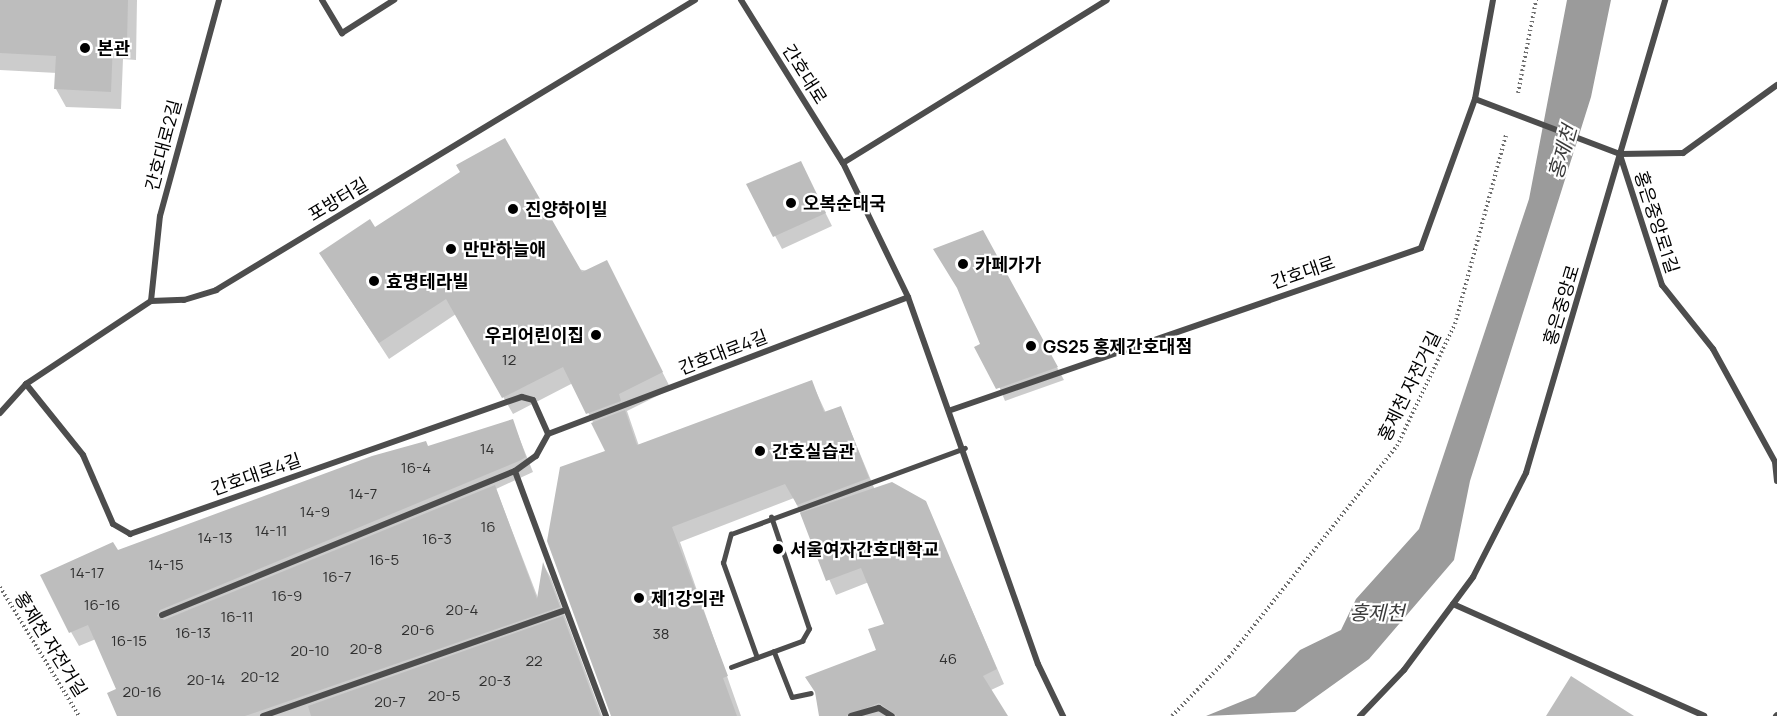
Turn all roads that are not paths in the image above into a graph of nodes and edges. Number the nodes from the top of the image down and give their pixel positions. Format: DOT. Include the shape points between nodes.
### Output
graph roads {
  1 [pos="219,0"];
  2 [pos="322,0"];
  3 [pos="394,0"];
  4 [pos="695,0"];
  5 [pos="741,0"];
  6 [pos="1107,0"];
  7 [pos="1493,0"];
  8 [pos="1665,0"];
  9 [pos="1777,85"];
  10 [pos="1475,99"];
  11 [pos="1620,154"];
  12 [pos="843,163"];
  13 [pos="908,297"];
  14 [pos="151,301"];
  15 [pos="26,384"];
  16 [pos="951,410"];
  17 [pos="0,413"];
  18 [pos="548,434"];
  19 [pos="965,448"];
  20 [pos="515,471"];
  21 [pos="1777,481"];
  22 [pos="771,517"];
  23 [pos="1453,604"];
  24 [pos="566,610"];
  25 [pos="162,615"];
  26 [pos="774,651"];
  27 [pos="758,658"];
  28 [pos="731,668"];
  29 [pos="811,693"];
  30 [pos="263,716"];
  31 [pos="606,716"];
  32 [pos="851,716"];
  33 [pos="892,716"];
  34 [pos="1063,716"];
  35 [pos="1360,716"];
  36 [pos="1704,716"];
  1 -- 14 [label="street, 간호대로2길" via="160,216"];
  2 -- 3 [label="street" via="342,33"];
  4 -- 14 [label="street, 포방터길" via="216,290 184,300"];
  5 -- 12 [label="street, 간호대로"];
  6 -- 12 [label="street"];
  7 -- 10 [label="street, 간호대로"];
  8 -- 11 [label="street, 홍은중앙로"];
  9 -- 11 [label="street" via="1683,153"];
  10 -- 11 [label="street"];
  10 -- 16 [label="street, 간호대로" via="1421,248"];
  11 -- 21 [label="street, 홍은중앙로1길" via="1662,285 1713,349 1775,462"];
  11 -- 23 [label="street, 홍은중앙로" via="1526,473"];
  12 -- 13 [label="street, 간호대로"];
  13 -- 16 [label="street, 간호대로"];
  13 -- 18 [label="street, 간호대로4길"];
  14 -- 15 [label="street"];
  15 -- 17 [label="street"];
  15 -- 18 [label="street, 간호대로4길" via="83,454 113,524 130,534 522,397 533,400"];
  16 -- 19 [label="street, 간호대로"];
  18 -- 20 [label="street" via="536,456"];
  19 -- 22 [label="lane"];
  19 -- 34 [label="street, 간호대로" via="1038,664"];
  20 -- 24 [label="street"];
  20 -- 25 [label="street"];
  22 -- 26 [label="lane" via="809,621 802,641"];
  22 -- 27 [label="lane" via="731,534 722,555"];
  23 -- 35 [label="street, 홍은중앙로" via="1404,670"];
  23 -- 36 [label="street"];
  24 -- 30 [label="street"];
  24 -- 31 [label="street"];
  26 -- 27 [label="lane"];
  26 -- 29 [label="lane" via="792,697"];
  27 -- 28 [label="lane"];
  32 -- 33 [label="street" via="879,708"];
}
